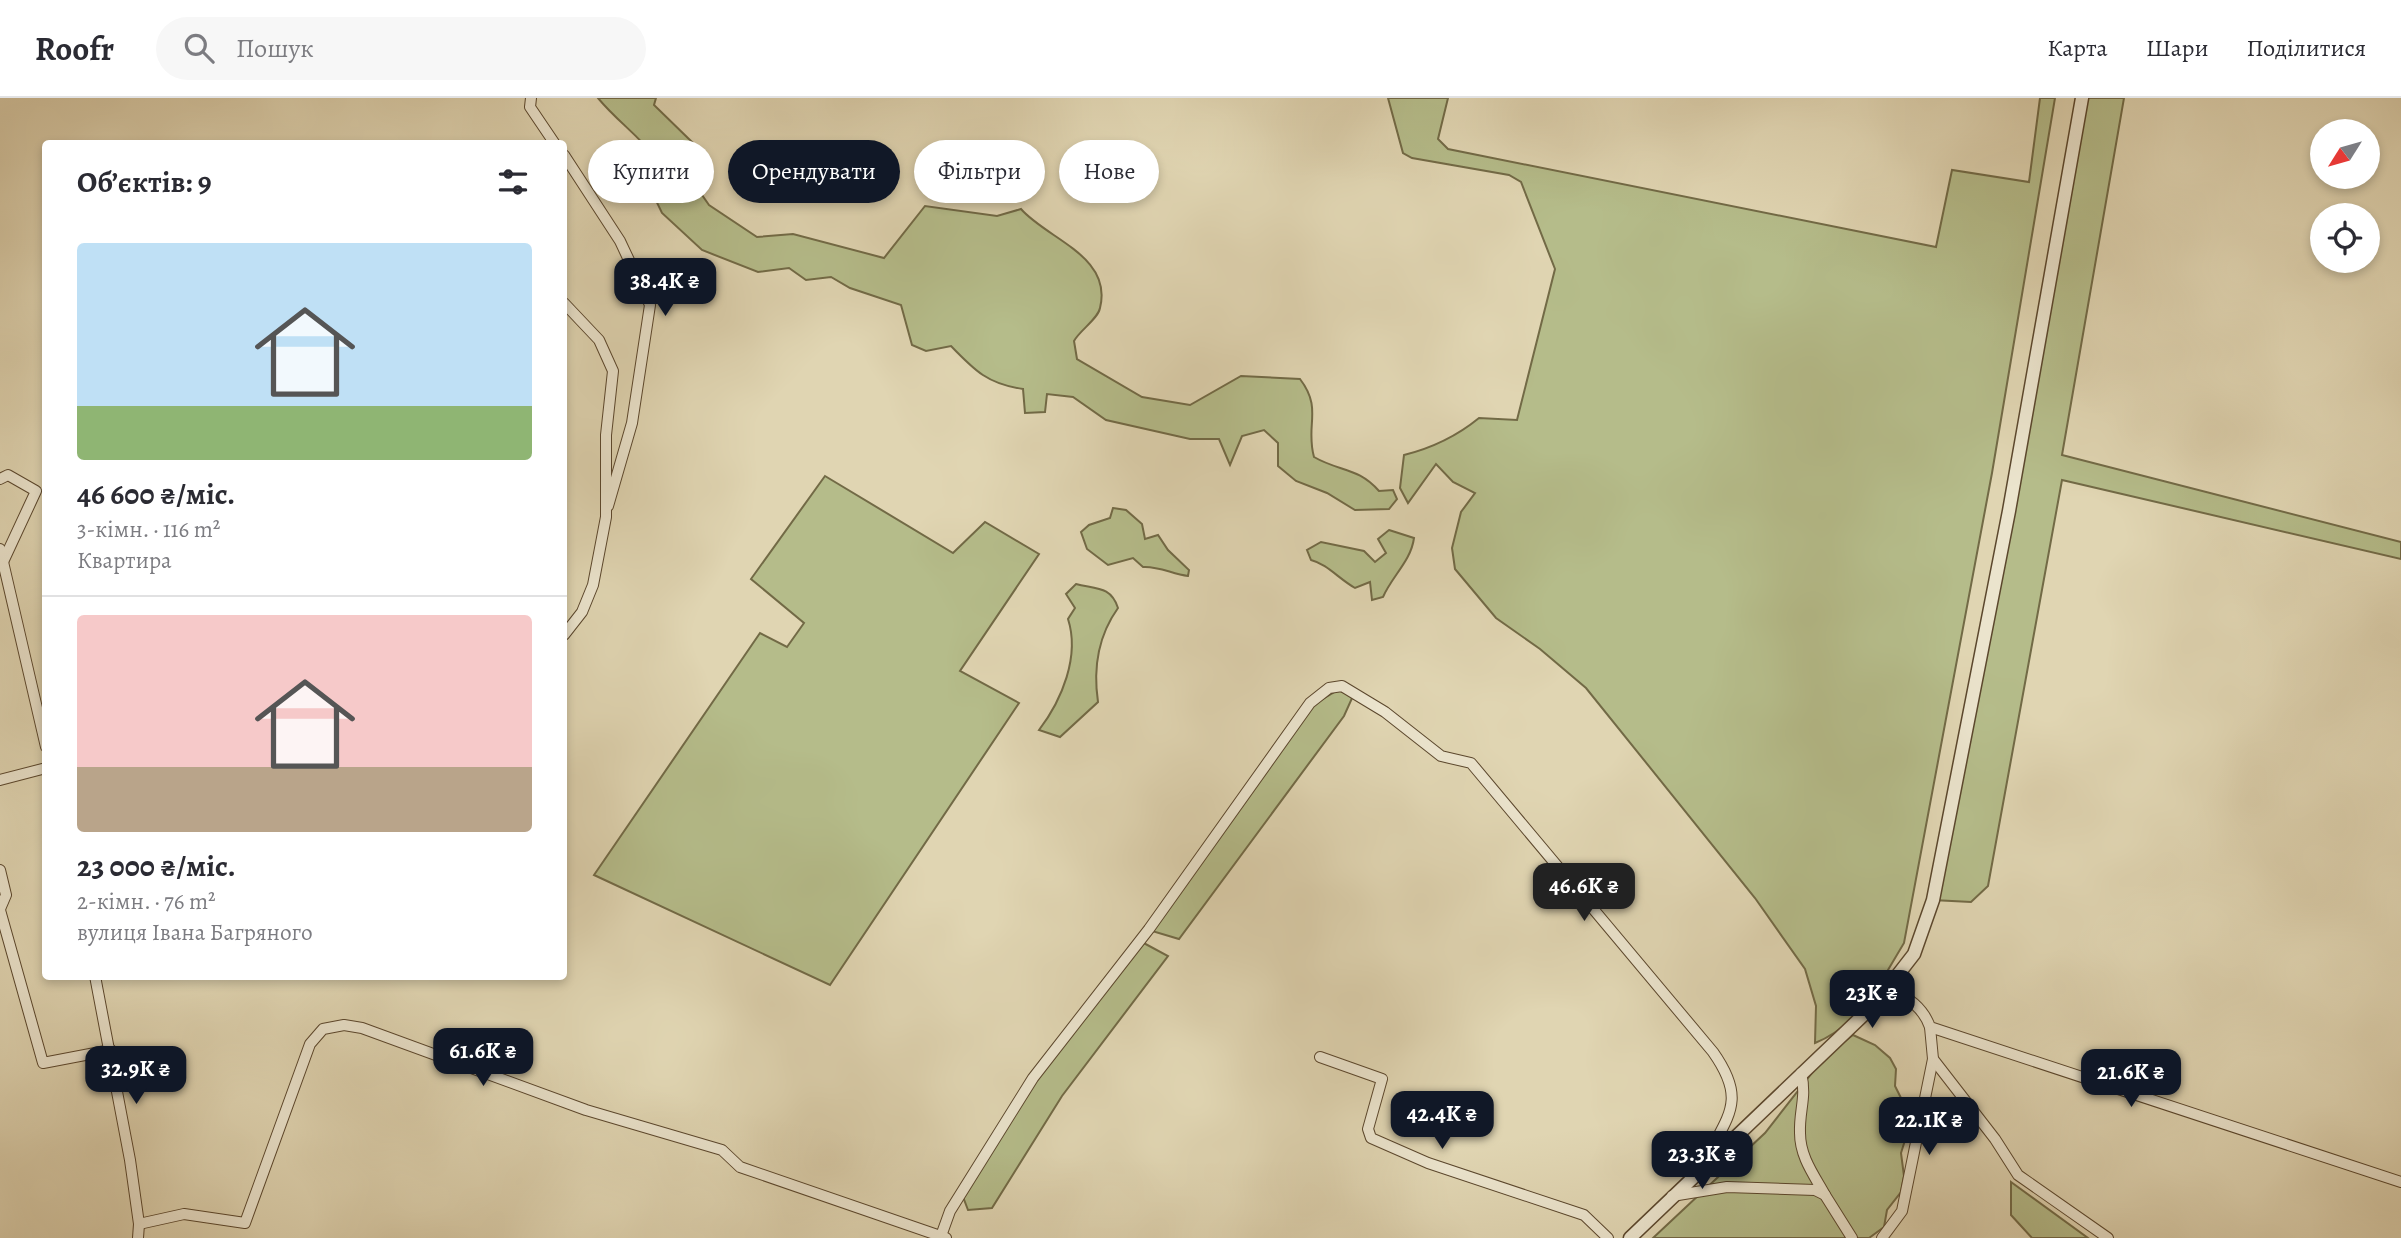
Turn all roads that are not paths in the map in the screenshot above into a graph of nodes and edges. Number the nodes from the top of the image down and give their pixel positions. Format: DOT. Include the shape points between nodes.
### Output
graph roads {
  1 [pos="531,98"];
  2 [pos="2082,98"];
  3 [pos="552,140"];
  4 [pos="567,160"];
  5 [pos="567,306"];
  6 [pos="0,479"];
  7 [pos="608,506"];
  8 [pos="0,549"];
  9 [pos="3,562"];
  10 [pos="567,631"];
  11 [pos="42,722"];
  12 [pos="42,769"];
  13 [pos="0,780"];
  14 [pos="0,870"];
  15 [pos="0,910"];
  16 [pos="96,980"];
  17 [pos="1889,987"];
  18 [pos="1930,1027"];
  19 [pos="111,1050"];
  20 [pos="1320,1057"];
  21 [pos="1933,1059"];
  22 [pos="1801,1073"];
  23 [pos="1702,1168"];
  24 [pos="2401,1181"];
  25 [pos="1825,1195"];
  26 [pos="1672,1196"];
  27 [pos="139,1224"];
  28 [pos="944,1237"];
  29 [pos="138,1238"];
  30 [pos="1608,1238"];
  31 [pos="1630,1238"];
  32 [pos="1852,1238"];
  33 [pos="1882,1238"];
  34 [pos="2108,1238"];
  1 -- 3 [label="street" via="530,107"];
  2 -- 17 [label="street" via="2004,538 1933,900 1914,954"];
  4 -- 7 [label="street" via="620,241 650,305 632,423"];
  5 -- 7 [label="street" via="599,340 613,372 606,435"];
  6 -- 9 [label="street" via="8,475 36,491"];
  7 -- 10 [label="street" via="593,585 582,612"];
  8 -- 9 [label="street"];
  9 -- 11 [label="street"];
  12 -- 13 [label="street"];
  14 -- 15 [label="street" via="6,895"];
  15 -- 19 [label="street" via="43,1063"];
  16 -- 19 [label="street"];
  17 -- 18 [label="street" via="1915,1004"];
  17 -- 22 [label="street"];
  18 -- 21 [label="street"];
  18 -- 24 [label="street"];
  19 -- 27 [label="street"];
  20 -- 30 [label="street" via="1382,1079 1368,1129 1371,1138 1429,1163 1584,1215"];
  21 -- 33 [label="street" via="1902,1211"];
  21 -- 34 [label="street" via="2018,1175"];
  22 -- 23 [label="street"];
  22 -- 25 [label="street" via="1806,1092 1800,1133 1804,1158"];
  23 -- 26 [label="street"];
  23 -- 28 [label="street" via="1724,1125 1734,1091 1713,1052 1471,763 1441,756 1385,712 1342,686 1329,688 1310,703 1149,929 1033,1077 950,1211"];
  25 -- 26 [label="street" via="1815,1190 1727,1187"];
  25 -- 32 [label="street"];
  26 -- 31 [label="street"];
  27 -- 28 [label="street" via="184,1214 245,1223 310,1044 323,1028 344,1025 586,1110 722,1150 740,1167"];
  27 -- 29 [label="street"];
}
